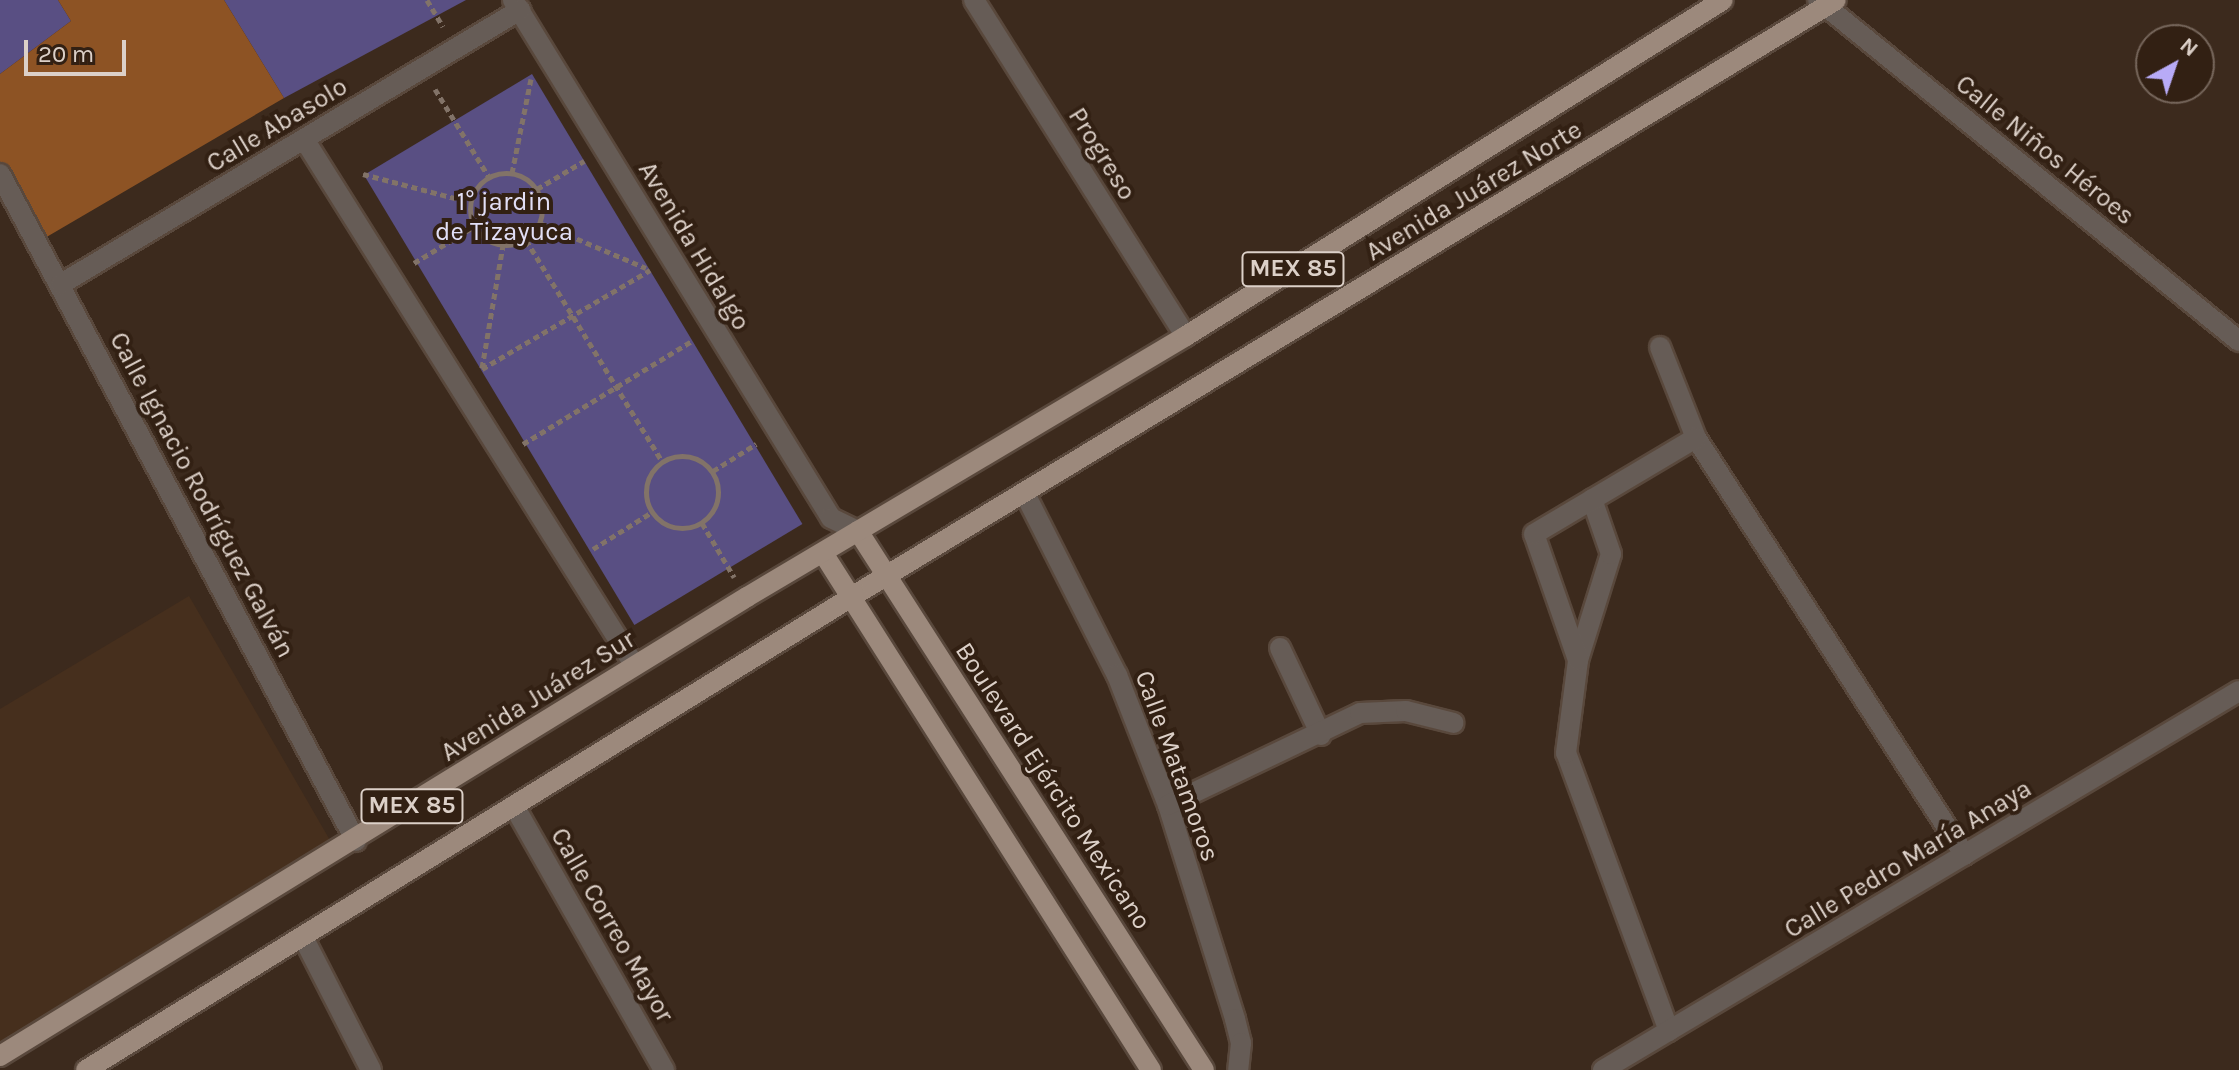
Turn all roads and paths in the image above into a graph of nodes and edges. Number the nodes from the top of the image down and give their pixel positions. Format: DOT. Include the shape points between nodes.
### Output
graph roads {
  1 [pos="974,0"];
  2 [pos="1723,0"];
  3 [pos="1827,2"];
  4 [pos="516,5"];
  5 [pos="423,68"];
  6 [pos="532,74"];
  7 [pos="304,139"];
  8 [pos="585,161"];
  9 [pos="512,173"];
  10 [pos="0,174"];
  11 [pos="363,174"];
  12 [pos="489,177"];
  13 [pos="537,189"];
  14 [pos="470,202"];
  15 [pos="540,223"];
  16 [pos="475,226"];
  17 [pos="526,240"];
  18 [pos="503,245"];
  19 [pos="416,261"];
  20 [pos="61,284"];
  21 [pos="572,316"];
  22 [pos="1186,336"];
  23 [pos="693,340"];
  24 [pos="2239,341"];
  25 [pos="1660,347"];
  26 [pos="617,387"];
  27 [pos="1696,438"];
  28 [pos="527,442"];
  29 [pos="755,445"];
  30 [pos="662,461"];
  31 [pos="713,471"];
  32 [pos="1025,494"];
  33 [pos="1592,499"];
  34 [pos="652,512"];
  35 [pos="831,518"];
  36 [pos="702,523"];
  37 [pos="858,531"];
  38 [pos="592,550"];
  39 [pos="823,553"];
  40 [pos="728,568"];
  41 [pos="887,575"];
  42 [pos="851,598"];
  43 [pos="1280,648"];
  44 [pos="1578,660"];
  45 [pos="635,666"];
  46 [pos="2239,691"];
  47 [pos="1454,723"];
  48 [pos="1321,735"];
  49 [pos="1168,805"];
  50 [pos="514,806"];
  51 [pos="356,841"];
  52 [pos="1965,855"];
  53 [pos="303,937"];
  54 [pos="1669,1031"];
  55 [pos="0,1056"];
  56 [pos="86,1070"];
  57 [pos="371,1070"];
  58 [pos="664,1070"];
  59 [pos="1151,1070"];
  60 [pos="1204,1070"];
  61 [pos="1238,1070"];
  62 [pos="1603,1070"];
  1 -- 22 [label="street, Progreso"];
  2 -- 22 [label="main road, Avenida Juárez Norte / MEX 85"];
  3 -- 24 [label="street, Calle Niños Héroes"];
  3 -- 32 [label="main road, Avenida Juárez Norte / MEX 85"];
  4 -- 5 [label="street, Calle Abasolo"];
  4 -- 35 [label="street, Avenida Hidalgo"];
  5 -- 7 [label="street, Calle Abasolo"];
  5 -- 12 [label="path"];
  6 -- 9 [label="path"];
  7 -- 20 [label="street, Calle Abasolo"];
  7 -- 45 [label="street"];
  8 -- 13 [label="path"];
  9 -- 12 [label="path"];
  9 -- 13 [label="path"];
  10 -- 20 [label="street, Calle Ignacio Rodríguez Galván"];
  11 -- 14 [label="path"];
  12 -- 14 [label="path"];
  13 -- 15 [label="path" via="543,211"];
  14 -- 16 [label="path"];
  15 -- 17 [label="path"];
  15 -- 21 [label="path" via="650,270"];
  16 -- 18 [label="path" via="482,236"];
  16 -- 19 [label="path"];
  17 -- 18 [label="path"];
  17 -- 21 [label="path"];
  18 -- 21 [label="path" via="482,369"];
  20 -- 51 [label="street, Calle Ignacio Rodríguez Galván"];
  21 -- 26 [label="path"];
  22 -- 37 [label="main road, Avenida Juárez Norte / MEX 85"];
  23 -- 26 [label="path"];
  25 -- 27 [label="street"];
  26 -- 28 [label="path"];
  26 -- 30 [label="path"];
  27 -- 33 [label="street"];
  27 -- 52 [label="street"];
  29 -- 31 [label="path"];
  30 -- 31 [label="path" via="694,457"];
  30 -- 34 [label="path" via="646,485"];
  31 -- 36 [label="path" via="719,494"];
  32 -- 41 [label="main road, Avenida Juárez Norte / MEX 85"];
  32 -- 49 [label="street, Calle Matamoros" via="1117,675"];
  33 -- 44 [label="street" via="1611,554"];
  33 -- 44 [label="street" via="1534,534"];
  34 -- 36 [label="path" via="679,528"];
  34 -- 38 [label="path"];
  35 -- 37 [label="street"];
  35 -- 39 [label="street"];
  36 -- 40 [label="path"];
  37 -- 39 [label="main road, Avenida Juárez Sur / MEX 85"];
  37 -- 41 [label="main road, Boulevard Ejército Mexicano"];
  39 -- 42 [label="main road"];
  39 -- 45 [label="main road, Avenida Juárez Sur / MEX 85"];
  41 -- 42 [label="main road, Avenida Juárez Norte / MEX 85"];
  41 -- 60 [label="main road, Boulevard Ejército Mexicano"];
  42 -- 50 [label="main road, MEX 85"];
  42 -- 59 [label="main road"];
  43 -- 48 [label="street"];
  44 -- 54 [label="street" via="1566,753"];
  45 -- 51 [label="main road, Avenida Juárez Sur / MEX 85"];
  46 -- 52 [label="street, Calle Pedro María Anaya"];
  47 -- 48 [label="street" via="1406,711 1372,711"];
  48 -- 49 [label="street"];
  49 -- 61 [label="street, Calle Matamoros" via="1235,1019 1241,1043"];
  50 -- 53 [label="main road, MEX 85"];
  50 -- 58 [label="street, Calle Correo Mayor"];
  51 -- 55 [label="main road, Avenida Juárez Sur / MEX 85"];
  52 -- 54 [label="street, Calle Pedro María Anaya"];
  53 -- 56 [label="main road, MEX 85"];
  53 -- 57 [label="street"];
  54 -- 62 [label="street, Calle Pedro María Anaya"];
}
